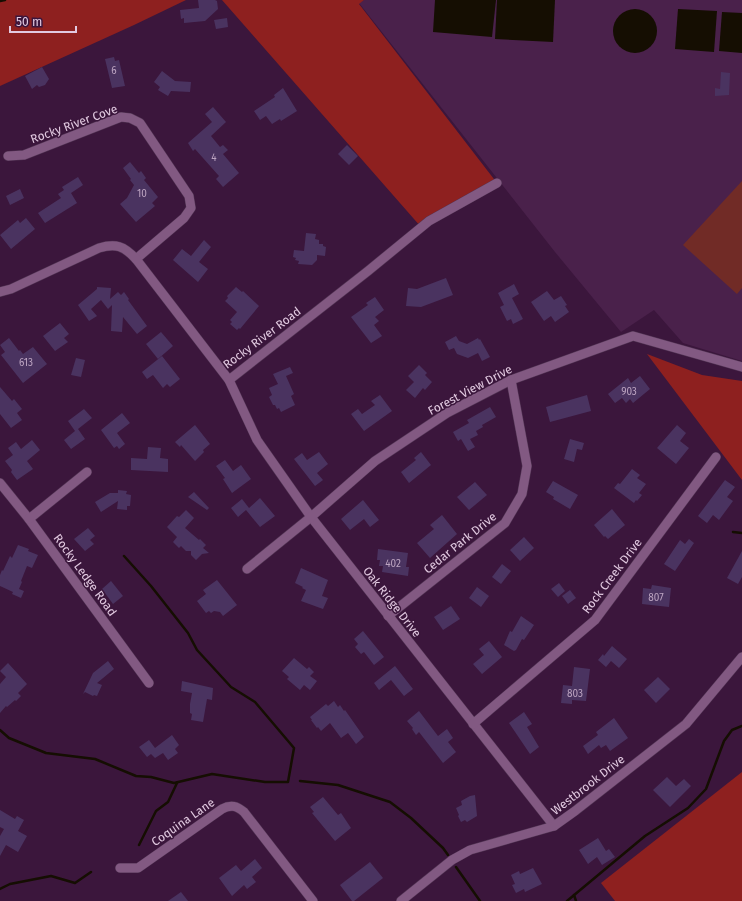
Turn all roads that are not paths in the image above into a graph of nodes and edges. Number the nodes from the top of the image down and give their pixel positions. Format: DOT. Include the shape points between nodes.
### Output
graph roads {
  1 [pos="8,156"];
  2 [pos="497,183"];
  3 [pos="136,258"];
  4 [pos="0,292"];
  5 [pos="742,367"];
  6 [pos="229,380"];
  7 [pos="511,380"];
  8 [pos="716,457"];
  9 [pos="88,472"];
  10 [pos="0,483"];
  11 [pos="311,517"];
  12 [pos="29,519"];
  13 [pos="247,569"];
  14 [pos="388,616"];
  15 [pos="742,657"];
  16 [pos="149,683"];
  17 [pos="473,724"];
  18 [pos="554,826"];
  19 [pos="120,868"];
  20 [pos="313,901"];
  21 [pos="401,901"];
  1 -- 3 [label="street, Rocky River Cove" via="24,155 121,117 140,123 189,196 190,208 184,218"];
  2 -- 6 [label="street, Rocky River Road" via="430,221"];
  3 -- 4 [label="street, Rocky River Road" via="118,246 99,248"];
  3 -- 6 [label="street, Rocky River Road"];
  5 -- 7 [label="street, Forest View Drive" via="633,336"];
  6 -- 11 [label="street, Oak Ridge Drive" via="258,440"];
  7 -- 11 [label="street, Forest View Drive" via="446,413 375,461"];
  7 -- 14 [label="street, Cedar Park Drive" via="527,466 522,494 505,523"];
  8 -- 17 [label="street, Rock Creek Drive" via="595,620"];
  9 -- 12 [label="street"];
  10 -- 12 [label="street, Rocky Ledge Road"];
  11 -- 13 [label="street, Forest View Drive"];
  11 -- 14 [label="street, Oak Ridge Drive"];
  12 -- 16 [label="street, Rocky Ledge Road"];
  14 -- 17 [label="street, Oak Ridge Drive"];
  15 -- 18 [label="street, Westbrook Drive" via="686,724"];
  17 -- 18 [label="street, Oak Ridge Drive"];
  18 -- 21 [label="street, Westbrook Drive" via="470,850 452,860"];
  19 -- 20 [label="street, Coquina Lane" via="138,868 222,809 233,806 244,812"];
}
